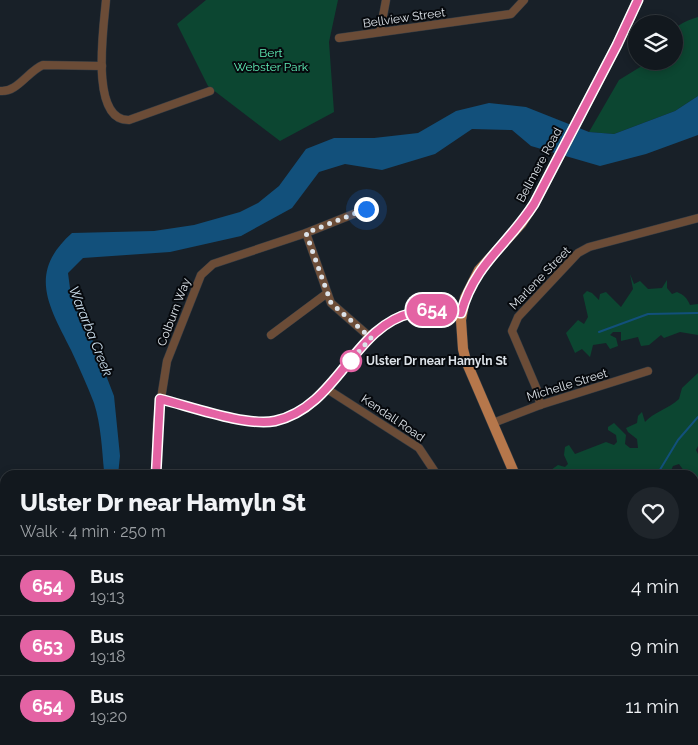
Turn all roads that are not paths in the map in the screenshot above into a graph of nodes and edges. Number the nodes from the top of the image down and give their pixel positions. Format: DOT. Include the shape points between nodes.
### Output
graph roads {
  1 [pos="106,0"];
  2 [pos="386,0"];
  3 [pos="524,0"];
  4 [pos="638,0"];
  5 [pos="380,32"];
  6 [pos="339,38"];
  7 [pos="102,66"];
  8 [pos="0,91"];
  9 [pos="210,91"];
  10 [pos="366,209"];
  11 [pos="698,218"];
  12 [pos="306,233"];
  13 [pos="326,294"];
  14 [pos="461,313"];
  15 [pos="271,334"];
  16 [pos="371,338"];
  17 [pos="648,372"];
  18 [pos="327,389"];
  19 [pos="160,399"];
  20 [pos="540,405"];
  21 [pos="493,423"];
  22 [pos="156,470"];
  23 [pos="434,470"];
  24 [pos="513,470"];
  1 -- 7 [label="street"];
  2 -- 5 [label="street"];
  3 -- 5 [label="street, Bellview Street" via="511,14"];
  4 -- 14 [label="main road, Bellmere Road" via="552,170 521,224 479,270"];
  5 -- 6 [label="street, Bellview Street"];
  7 -- 8 [label="street" via="44,65 13,88"];
  7 -- 9 [label="street" via="108,101 115,117 122,120"];
  10 -- 12 [label="street, Colburn Way"];
  11 -- 20 [label="street, Marlene Street" via="588,247 569,261 518,317 512,331 538,392"];
  12 -- 13 [label="street"];
  12 -- 19 [label="street, Colburn Way" via="213,264 201,275 167,361"];
  13 -- 15 [label="street"];
  13 -- 16 [label="street" via="331,303"];
  14 -- 16 [label="street" via="429,310 411,313 390,322"];
  14 -- 21 [label="main road, Bellmere Road" via="464,355"];
  16 -- 18 [label="street"];
  17 -- 20 [label="street, Michelle Street"];
  18 -- 19 [label="street" via="297,413 274,421 253,422"];
  18 -- 23 [label="street, Kendall Road" via="420,448"];
  19 -- 22 [label="street, Colburn Way"];
  20 -- 21 [label="street, Michelle Street"];
  21 -- 24 [label="main road, Bellmere Road"];
}
